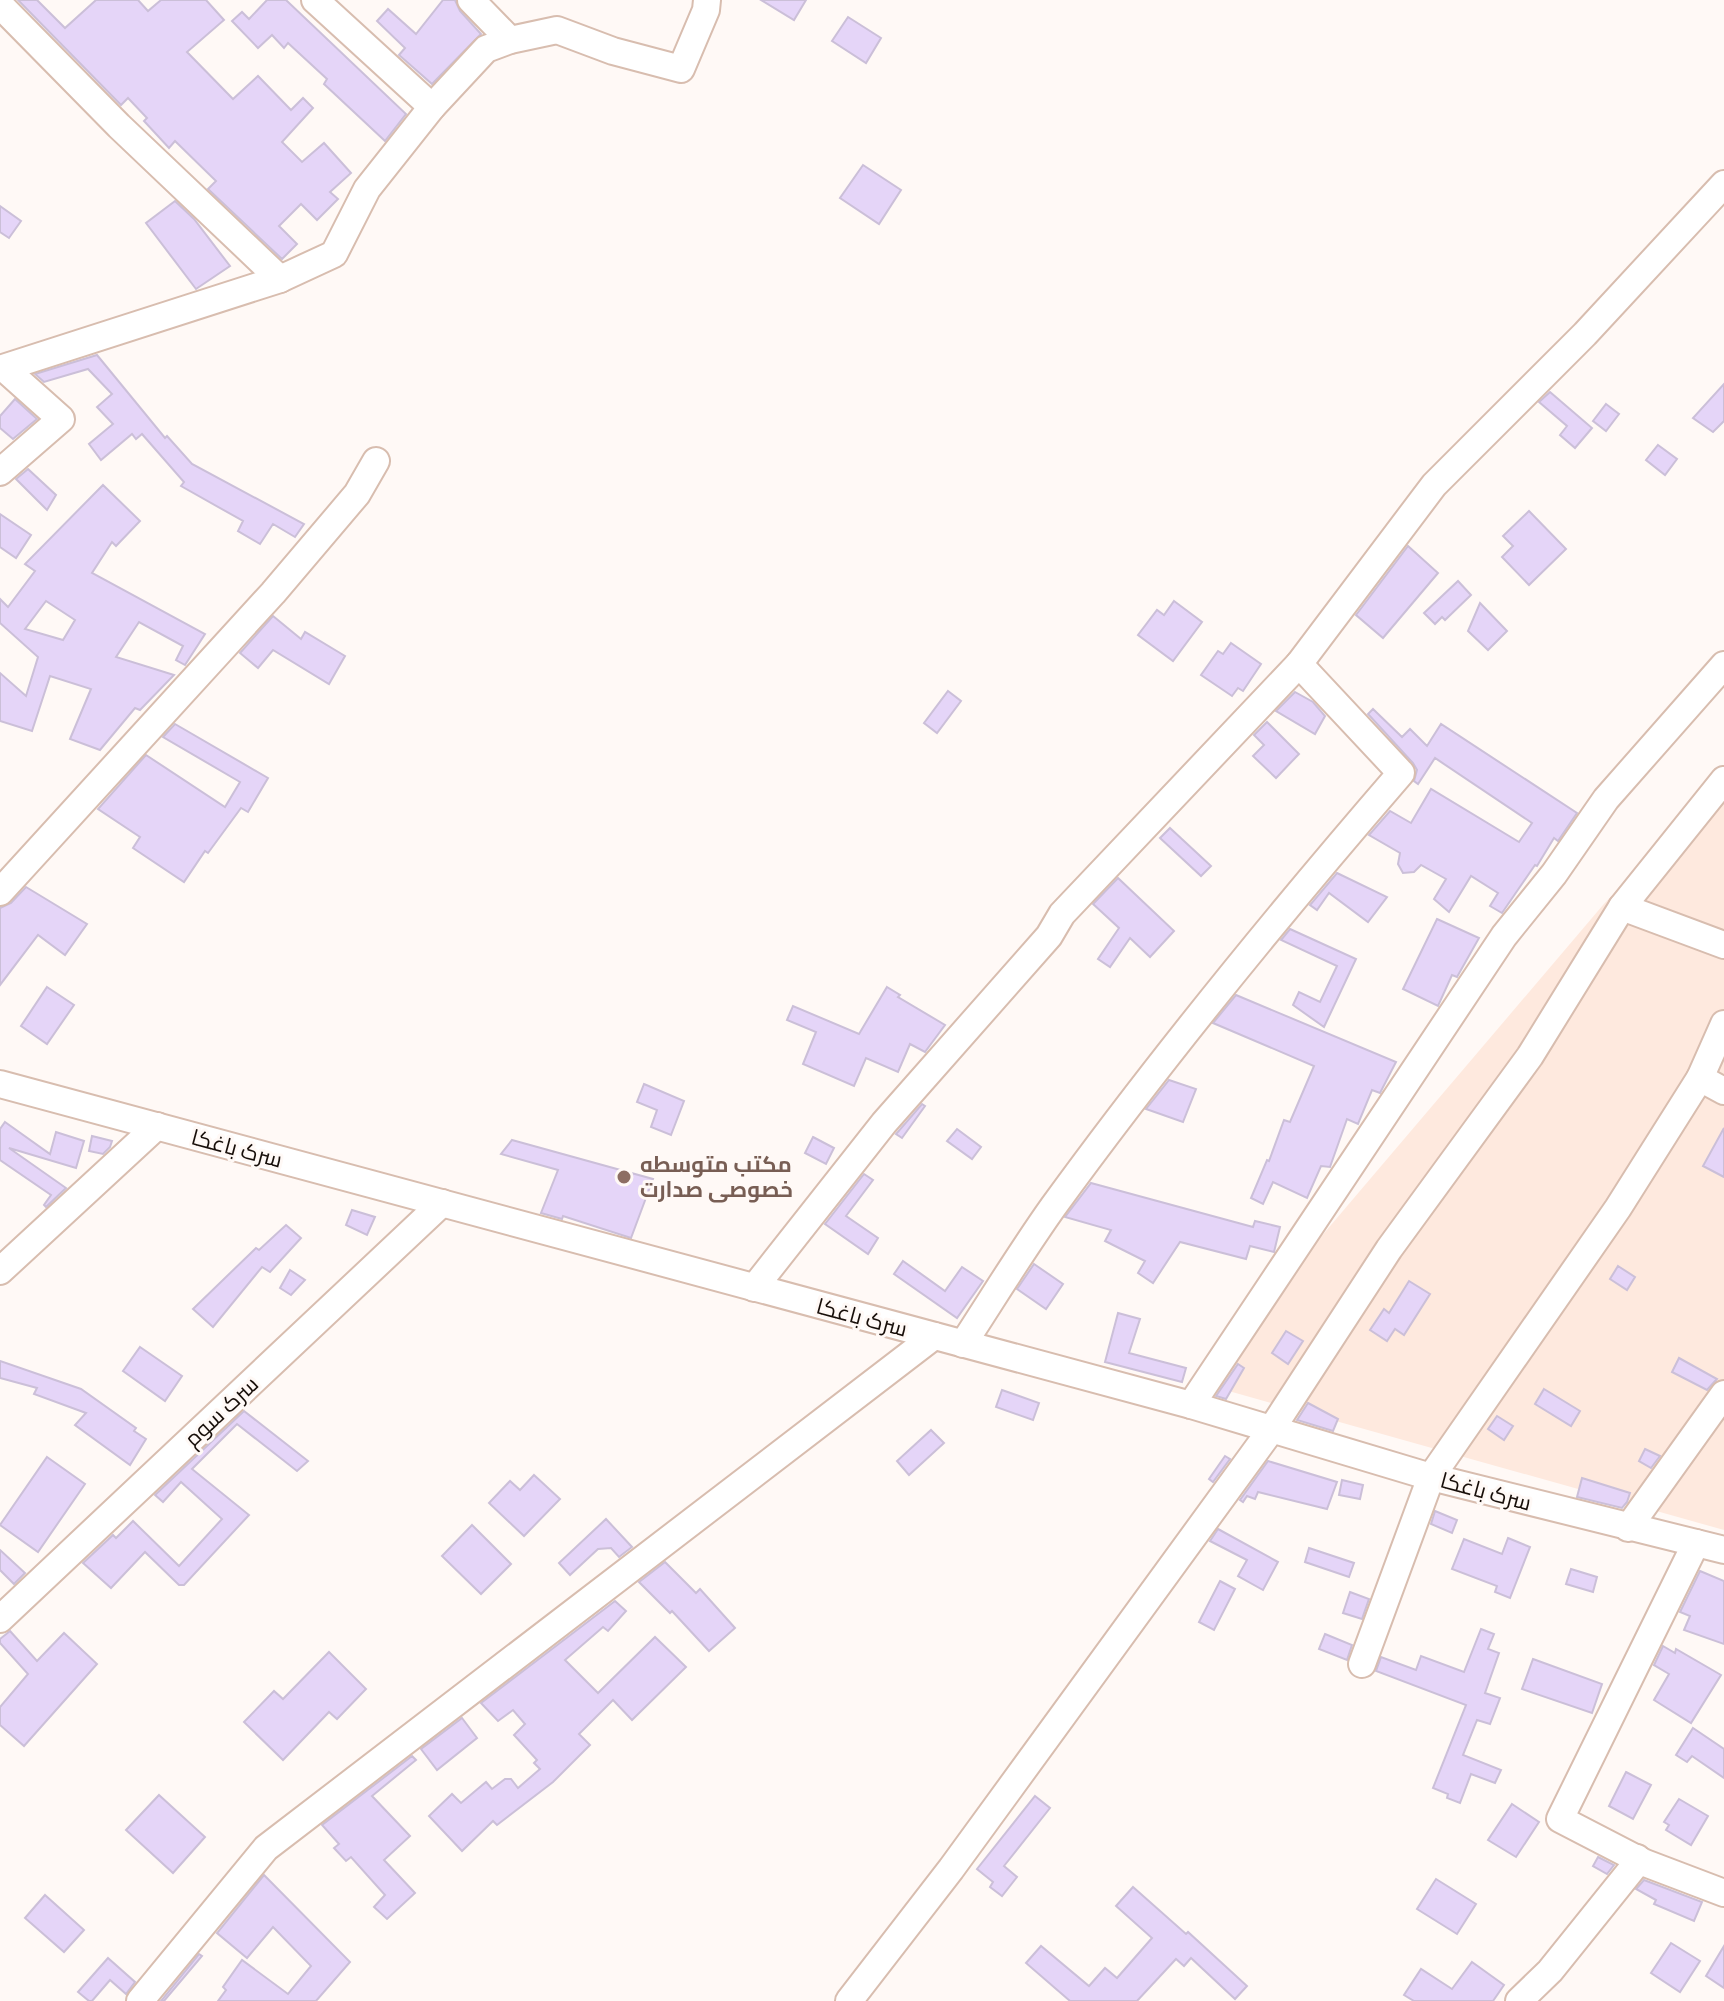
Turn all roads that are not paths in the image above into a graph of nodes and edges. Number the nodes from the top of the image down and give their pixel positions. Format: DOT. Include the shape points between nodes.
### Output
graph roads {
  1 [pos="315,0"];
  2 [pos="471,0"];
  3 [pos="707,0"];
  4 [pos="0,5"];
  5 [pos="510,40"];
  6 [pos="432,107"];
  7 [pos="1724,184"];
  8 [pos="280,279"];
  9 [pos="2,369"];
  10 [pos="376,461"];
  11 [pos="0,472"];
  12 [pos="1299,664"];
  13 [pos="1724,665"];
  14 [pos="1724,780"];
  15 [pos="0,892"];
  16 [pos="1622,907"];
  17 [pos="1724,945"];
  18 [pos="1724,1024"];
  19 [pos="1700,1078"];
  20 [pos="0,1084"];
  21 [pos="1724,1091"];
  22 [pos="157,1126"];
  23 [pos="442,1203"];
  24 [pos="0,1271"];
  25 [pos="754,1288"];
  26 [pos="934,1336"];
  27 [pos="963,1344"];
  28 [pos="1724,1394"];
  29 [pos="1191,1405"];
  30 [pos="1271,1430"];
  31 [pos="1431,1477"];
  32 [pos="1628,1528"];
  33 [pos="1696,1543"];
  34 [pos="1724,1550"];
  35 [pos="0,1619"];
  36 [pos="1362,1664"];
  37 [pos="1637,1858"];
  38 [pos="1724,1893"];
  39 [pos="140,2001"];
  40 [pos="849,2001"];
  41 [pos="1519,2001"];
  1 -- 6 [label="street"];
  2 -- 5 [label="street"];
  3 -- 5 [label="street" via="681,69 557,30"];
  4 -- 8 [label="street"];
  5 -- 6 [label="street" via="486,49"];
  6 -- 8 [label="street" via="367,189 334,254"];
  7 -- 12 [label="street" via="1434,485"];
  8 -- 9 [label="street"];
  9 -- 11 [label="street" via="61,419"];
  10 -- 15 [label="street" via="357,494 273,593"];
  12 -- 25 [label="street" via="1062,914 1049,936 884,1123"];
  12 -- 27 [label="street" via="1401,773 1277,917 1159,1067 1052,1209"];
  13 -- 29 [label="street" via="1606,799 1504,936"];
  14 -- 16 [label="street"];
  16 -- 17 [label="street"];
  16 -- 30 [label="street" via="1530,1056 1389,1249"];
  18 -- 19 [label="street"];
  19 -- 21 [label="street"];
  19 -- 31 [label="street" via="1618,1208"];
  20 -- 22 [label="street, سرک باغکا"];
  22 -- 23 [label="street, سرک باغکا"];
  22 -- 24 [label="street"];
  23 -- 25 [label="street, سرک باغکا"];
  23 -- 35 [label="street, سرک سوم"];
  25 -- 26 [label="street, سرک باغکا"];
  26 -- 27 [label="street, سرک باغکا"];
  26 -- 39 [label="street" via="266,1848"];
  27 -- 29 [label="street, سرک باغکا"];
  28 -- 32 [label="street"];
  29 -- 30 [label="street, سرک باغکا"];
  30 -- 31 [label="street, سرک باغکا"];
  30 -- 40 [label="street"];
  31 -- 32 [label="street, سرک باغکا"];
  31 -- 36 [label="street"];
  32 -- 33 [label="street, سرک باغکا"];
  33 -- 34 [label="street, سرک باغکا"];
  33 -- 37 [label="street" via="1560,1819"];
  37 -- 38 [label="street"];
  37 -- 41 [label="street" via="1550,1971"];
}
